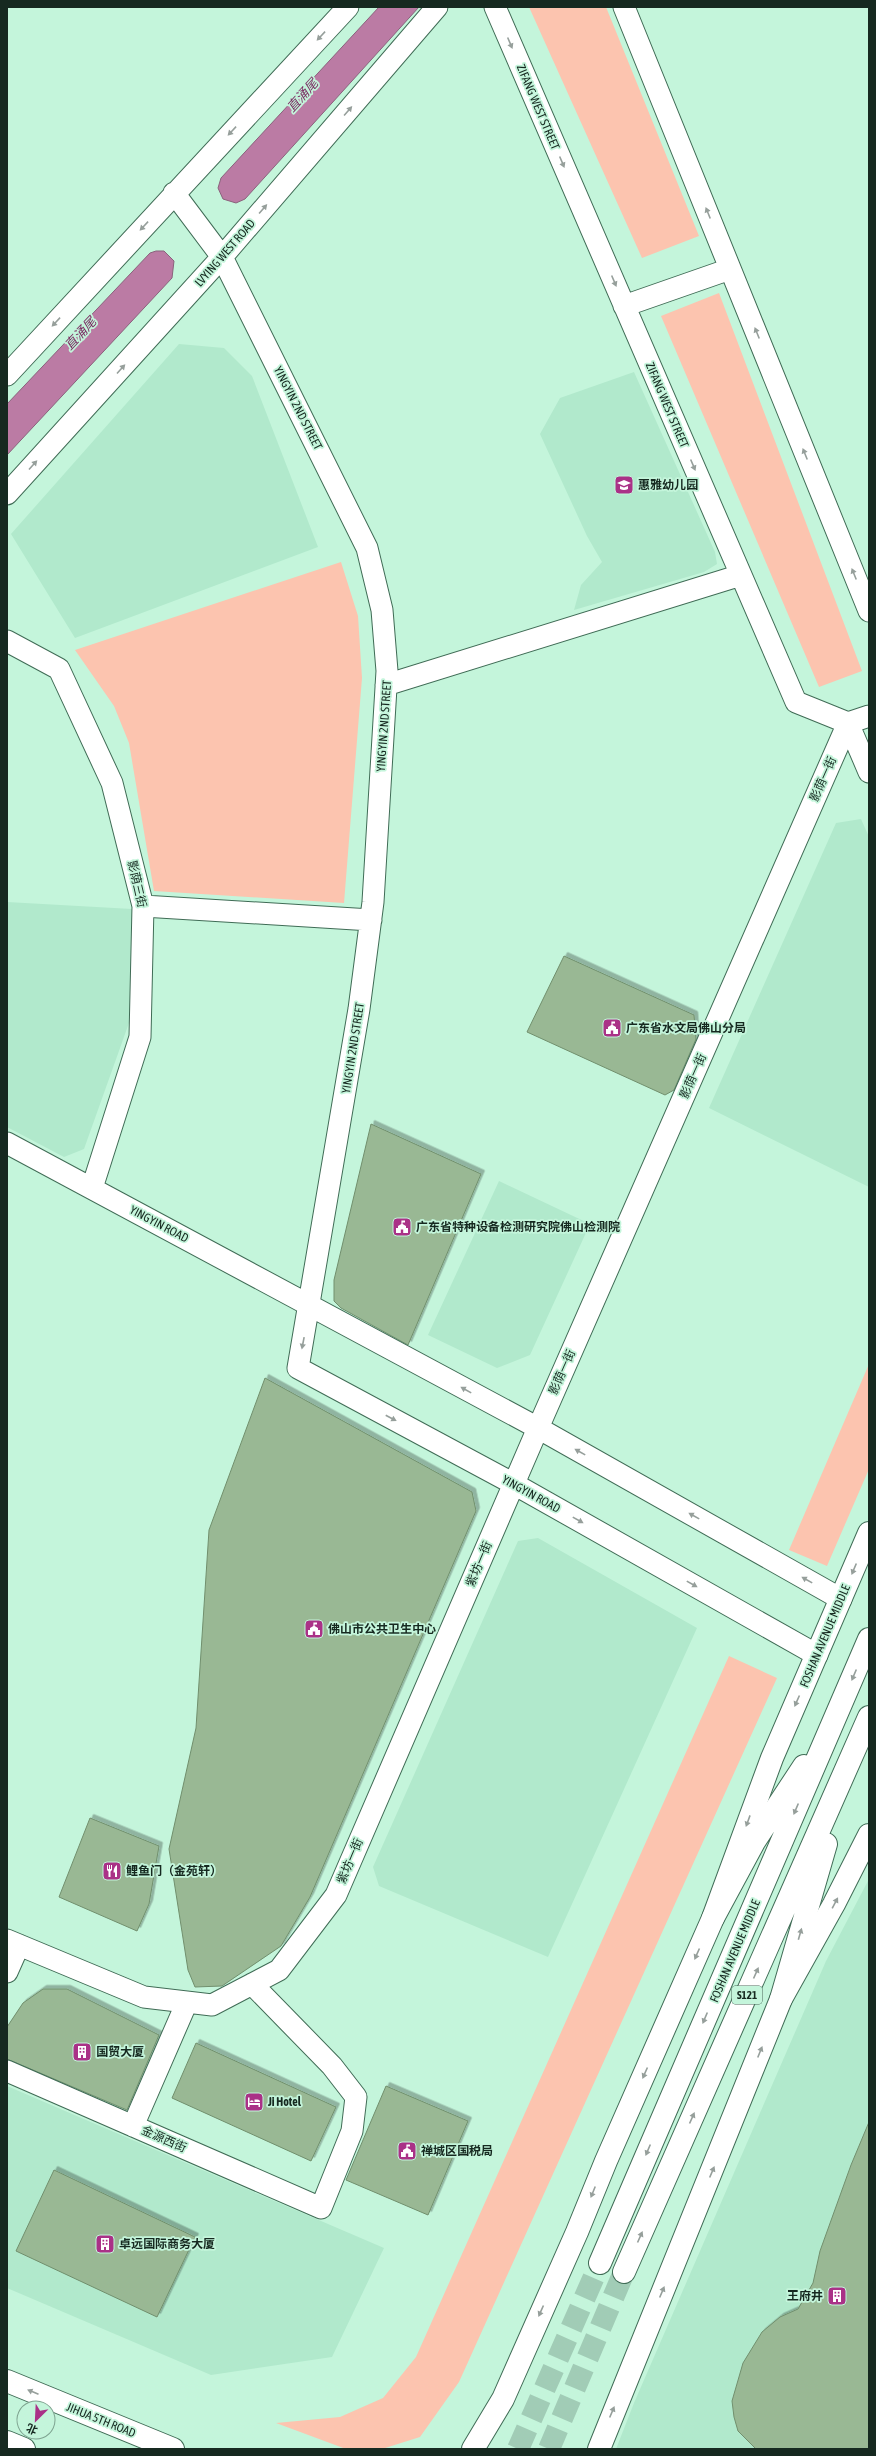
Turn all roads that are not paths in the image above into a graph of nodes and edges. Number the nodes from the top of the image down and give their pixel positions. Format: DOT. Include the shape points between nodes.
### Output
graph roads {
  1 [pos="348,7"];
  2 [pos="437,7"];
  3 [pos="495,7"];
  4 [pos="624,7"];
  5 [pos="174,193"];
  6 [pos="222,257"];
  7 [pos="730,269"];
  8 [pos="624,306"];
  9 [pos="7,375"];
  10 [pos="7,494"];
  11 [pos="741,575"];
  12 [pos="869,610"];
  13 [pos="7,641"];
  14 [pos="386,684"];
  15 [pos="869,716"];
  16 [pos="848,723"];
  17 [pos="869,772"];
  18 [pos="144,906"];
  19 [pos="370,920"];
  20 [pos="7,1143"];
  21 [pos="92,1188"];
  22 [pos="311,1305"];
  23 [pos="538,1428"];
  24 [pos="514,1484"];
  25 [pos="869,1533"];
  26 [pos="841,1599"];
  27 [pos="869,1639"];
  28 [pos="817,1655"];
  29 [pos="869,1717"];
  30 [pos="834,1722"];
  31 [pos="860,1737"];
  32 [pos="869,1835"];
  33 [pos="713,1918"];
  34 [pos="13,1942"];
  35 [pos="7,1972"];
  36 [pos="252,1984"];
  37 [pos="781,1999"];
  38 [pos="187,2002"];
  39 [pos="7,2071"];
  40 [pos="133,2126"];
  41 [pos="600,2263"];
  42 [pos="624,2272"];
  43 [pos="7,2381"];
  44 [pos="7,2442"];
  45 [pos="477,2446"];
  46 [pos="24,2449"];
  47 [pos="174,2449"];
  48 [pos="599,2449"];
  1 -- 5 [label="street, one-way"];
  6 -- 2 [label="street, LVYING WEST ROAD, one-way"];
  3 -- 8 [label="street, ZIFANG WEST STREET, one-way"];
  7 -- 4 [label="street, one-way"];
  5 -- 6 [label="street, YINGYIN 2ND STREET"];
  5 -- 9 [label="street, one-way"];
  10 -- 6 [label="street, LVYING WEST ROAD, one-way"];
  6 -- 14 [label="street, YINGYIN 2ND STREET" via="368,548 382,610"];
  7 -- 8 [label="street"];
  12 -- 7 [label="street, one-way"];
  8 -- 11 [label="street, ZIFANG WEST STREET, one-way"];
  11 -- 14 [label="street"];
  11 -- 16 [label="street, ZIFANG WEST STREET" via="796,702"];
  13 -- 18 [label="street, 影荫三街" via="60,669 112,783"];
  14 -- 19 [label="street, YINGYIN 2ND STREET"];
  15 -- 16 [label="street"];
  16 -- 17 [label="street"];
  16 -- 23 [label="street, 影荫一街"];
  18 -- 19 [label="street"];
  18 -- 21 [label="street, 影荫三街" via="140,1037"];
  19 -- 22 [label="street, YINGYIN 2ND STREET" via="358,1016"];
  20 -- 21 [label="street, YINGYIN ROAD"];
  21 -- 22 [label="street, YINGYIN ROAD"];
  23 -- 22 [label="street, YINGYIN ROAD, one-way"];
  22 -- 24 [label="street, YINGYIN ROAD, one-way" via="298,1368"];
  23 -- 24 [label="street, 影荫一街"];
  26 -- 23 [label="street, YINGYIN ROAD, one-way"];
  24 -- 28 [label="street, YINGYIN ROAD, one-way"];
  24 -- 36 [label="street, 紫坊一街" via="336,1895 279,1970"];
  25 -- 26 [label="main road, FOSHAN AVENUE MIDDLE, one-way"];
  26 -- 28 [label="main road, FOSHAN AVENUE MIDDLE"];
  27 -- 30 [label="main road, FOSHAN AVENUE MIDDLE / S121, one-way"];
  28 -- 33 [label="main road, FOSHAN AVENUE MIDDLE, one-way" via="772,1758"];
  29 -- 31 [label="main road, S121"];
  30 -- 33 [label="main road" via="754,1842"];
  30 -- 41 [label="main road, FOSHAN AVENUE MIDDLE / S121, one-way"];
  37 -- 31 [label="main road, one-way"];
  42 -- 31 [label="main road, S121, one-way"];
  37 -- 32 [label="main road, one-way"];
  33 -- 45 [label="main road, one-way" via="503,2399"];
  34 -- 35 [label="street"];
  34 -- 38 [label="street, 紫坊一街" via="144,1997"];
  36 -- 38 [label="street, 紫坊一街" via="212,2005"];
  36 -- 40 [label="street, 金源西街" via="332,2066 356,2097 352,2131 321,2208"];
  48 -- 37 [label="main road, one-way"];
  38 -- 40 [label="street"];
  39 -- 40 [label="street, 金源西街"];
  47 -- 43 [label="main road, JIHUA 5TH ROAD, one-way"];
  44 -- 46 [label="main road"];
}
